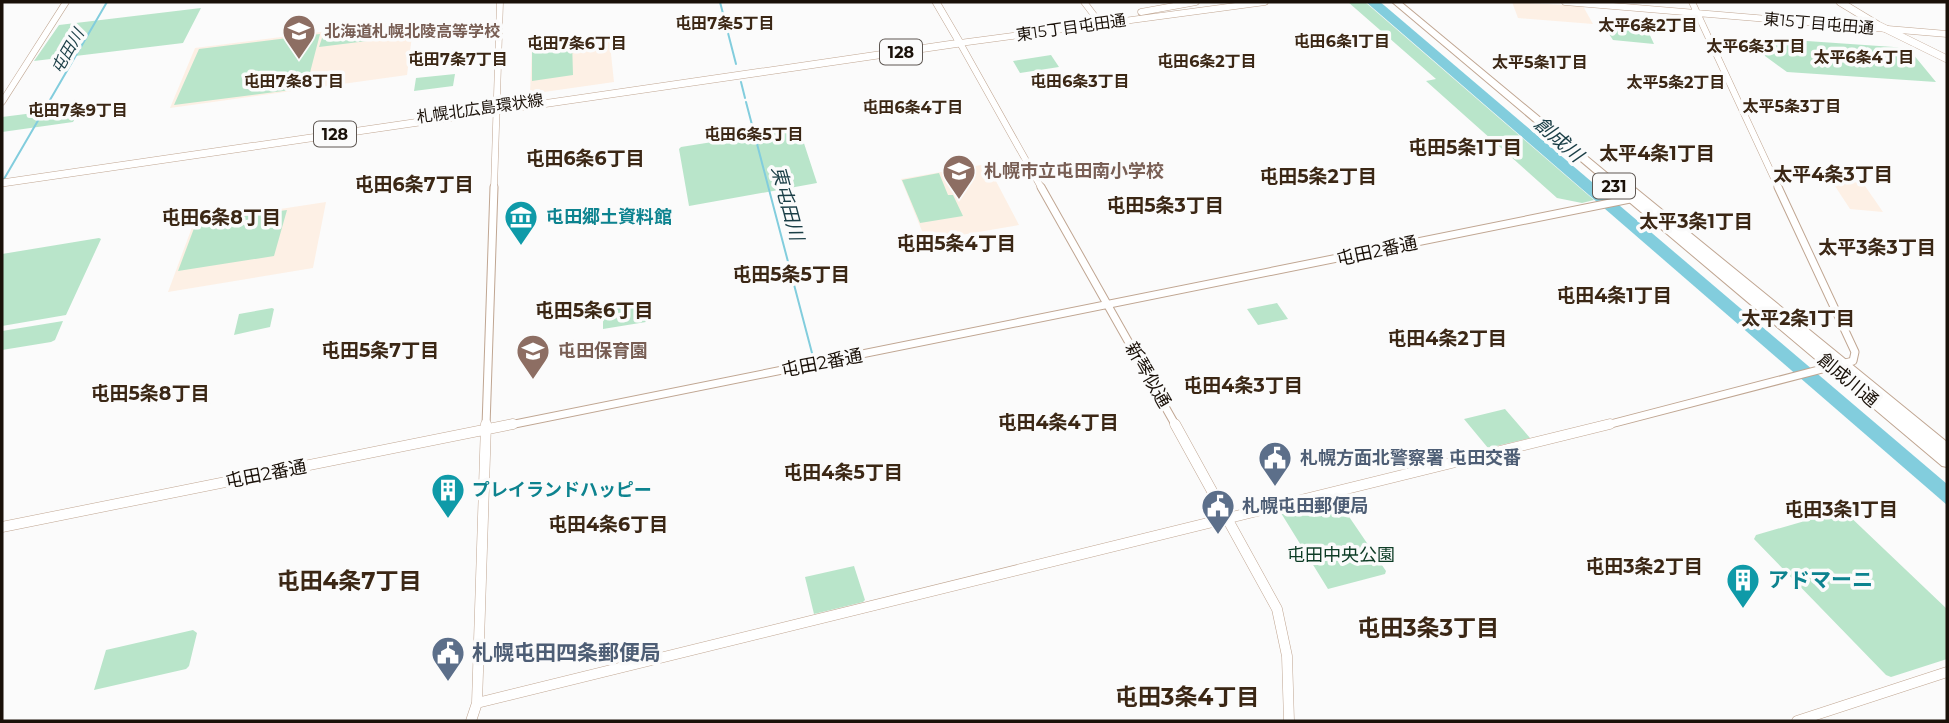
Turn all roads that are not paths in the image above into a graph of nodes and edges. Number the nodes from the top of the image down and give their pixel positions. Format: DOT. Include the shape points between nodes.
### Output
graph roads {
  1 [pos="66,2"];
  2 [pos="500,2"];
  3 [pos="936,2"];
  4 [pos="1084,2"];
  5 [pos="1196,2"];
  6 [pos="1265,2"];
  7 [pos="1395,2"];
  8 [pos="1405,2"];
  9 [pos="1565,2"];
  10 [pos="1587,2"];
  11 [pos="1604,2"];
  12 [pos="1692,2"];
  13 [pos="1840,2"];
  14 [pos="1696,11"];
  15 [pos="1099,21"];
  16 [pos="1878,25"];
  17 [pos="1886,29"];
  18 [pos="1947,32"];
  19 [pos="959,41"];
  20 [pos="1947,59"];
  21 [pos="2,102"];
  22 [pos="497,108"];
  23 [pos="6,179"];
  24 [pos="1631,200"];
  25 [pos="1109,305"];
  26 [pos="1840,367"];
  27 [pos="486,430"];
  28 [pos="1947,449"];
  29 [pos="1947,462"];
  30 [pos="1229,519"];
  31 [pos="2,527"];
  32 [pos="1947,672"];
  33 [pos="477,703"];
  34 [pos="471,721"];
  35 [pos="1289,721"];
  36 [pos="1797,721"];
  1 -- 21 [label="street"];
  2 -- 22 [label="street"];
  3 -- 19 [label="main road"];
  4 -- 15 [label="street"];
  5 -- 15 [label="street, 東15丁目屯田通"];
  6 -- 15 [label="street, 東15丁目屯田通"];
  7 -- 24 [label="highway, 創成川通 / 231"];
  8 -- 24 [label="highway, 創成川通 / 231"];
  9 -- 10 [label="street, 東15丁目屯田通"];
  10 -- 14 [label="street, 東15丁目屯田通"];
  11 -- 14 [label="street, 東15丁目屯田通"];
  12 -- 14 [label="street"];
  13 -- 16 [label="main road"];
  14 -- 16 [label="street, 東15丁目屯田通"];
  14 -- 17 [label="street, 東15丁目屯田通"];
  14 -- 26 [label="street" via="1855,352 1854,359"];
  15 -- 19 [label="street, 東15丁目屯田通"];
  16 -- 17 [label="main road"];
  16 -- 18 [label="street, 東15丁目屯田通"];
  17 -- 18 [label="street, 東15丁目屯田通"];
  17 -- 20 [label="main road"];
  19 -- 22 [label="main road, 札幌北広島環状線 / 128"];
  19 -- 22 [label="main road, 札幌北広島環状線 / 128"];
  19 -- 25 [label="street, 新琴似通"];
  22 -- 23 [label="main road, 札幌北広島環状線 / 128"];
  22 -- 27 [label="street"];
  24 -- 25 [label="street, 屯田2番通"];
  24 -- 26 [label="highway, 創成川通 / 231"];
  25 -- 27 [label="street, 屯田2番通"];
  25 -- 30 [label="street, 新琴似通"];
  26 -- 28 [label="highway, 創成川通 / 231"];
  26 -- 29 [label="highway, 創成川通 / 231"];
  26 -- 30 [label="street"];
  27 -- 31 [label="street, 屯田2番通"];
  27 -- 33 [label="street"];
  30 -- 33 [label="street"];
  30 -- 35 [label="street, 新琴似通" via="1280,613 1287,645"];
  32 -- 36 [label="street"];
  33 -- 34 [label="street"];
}
